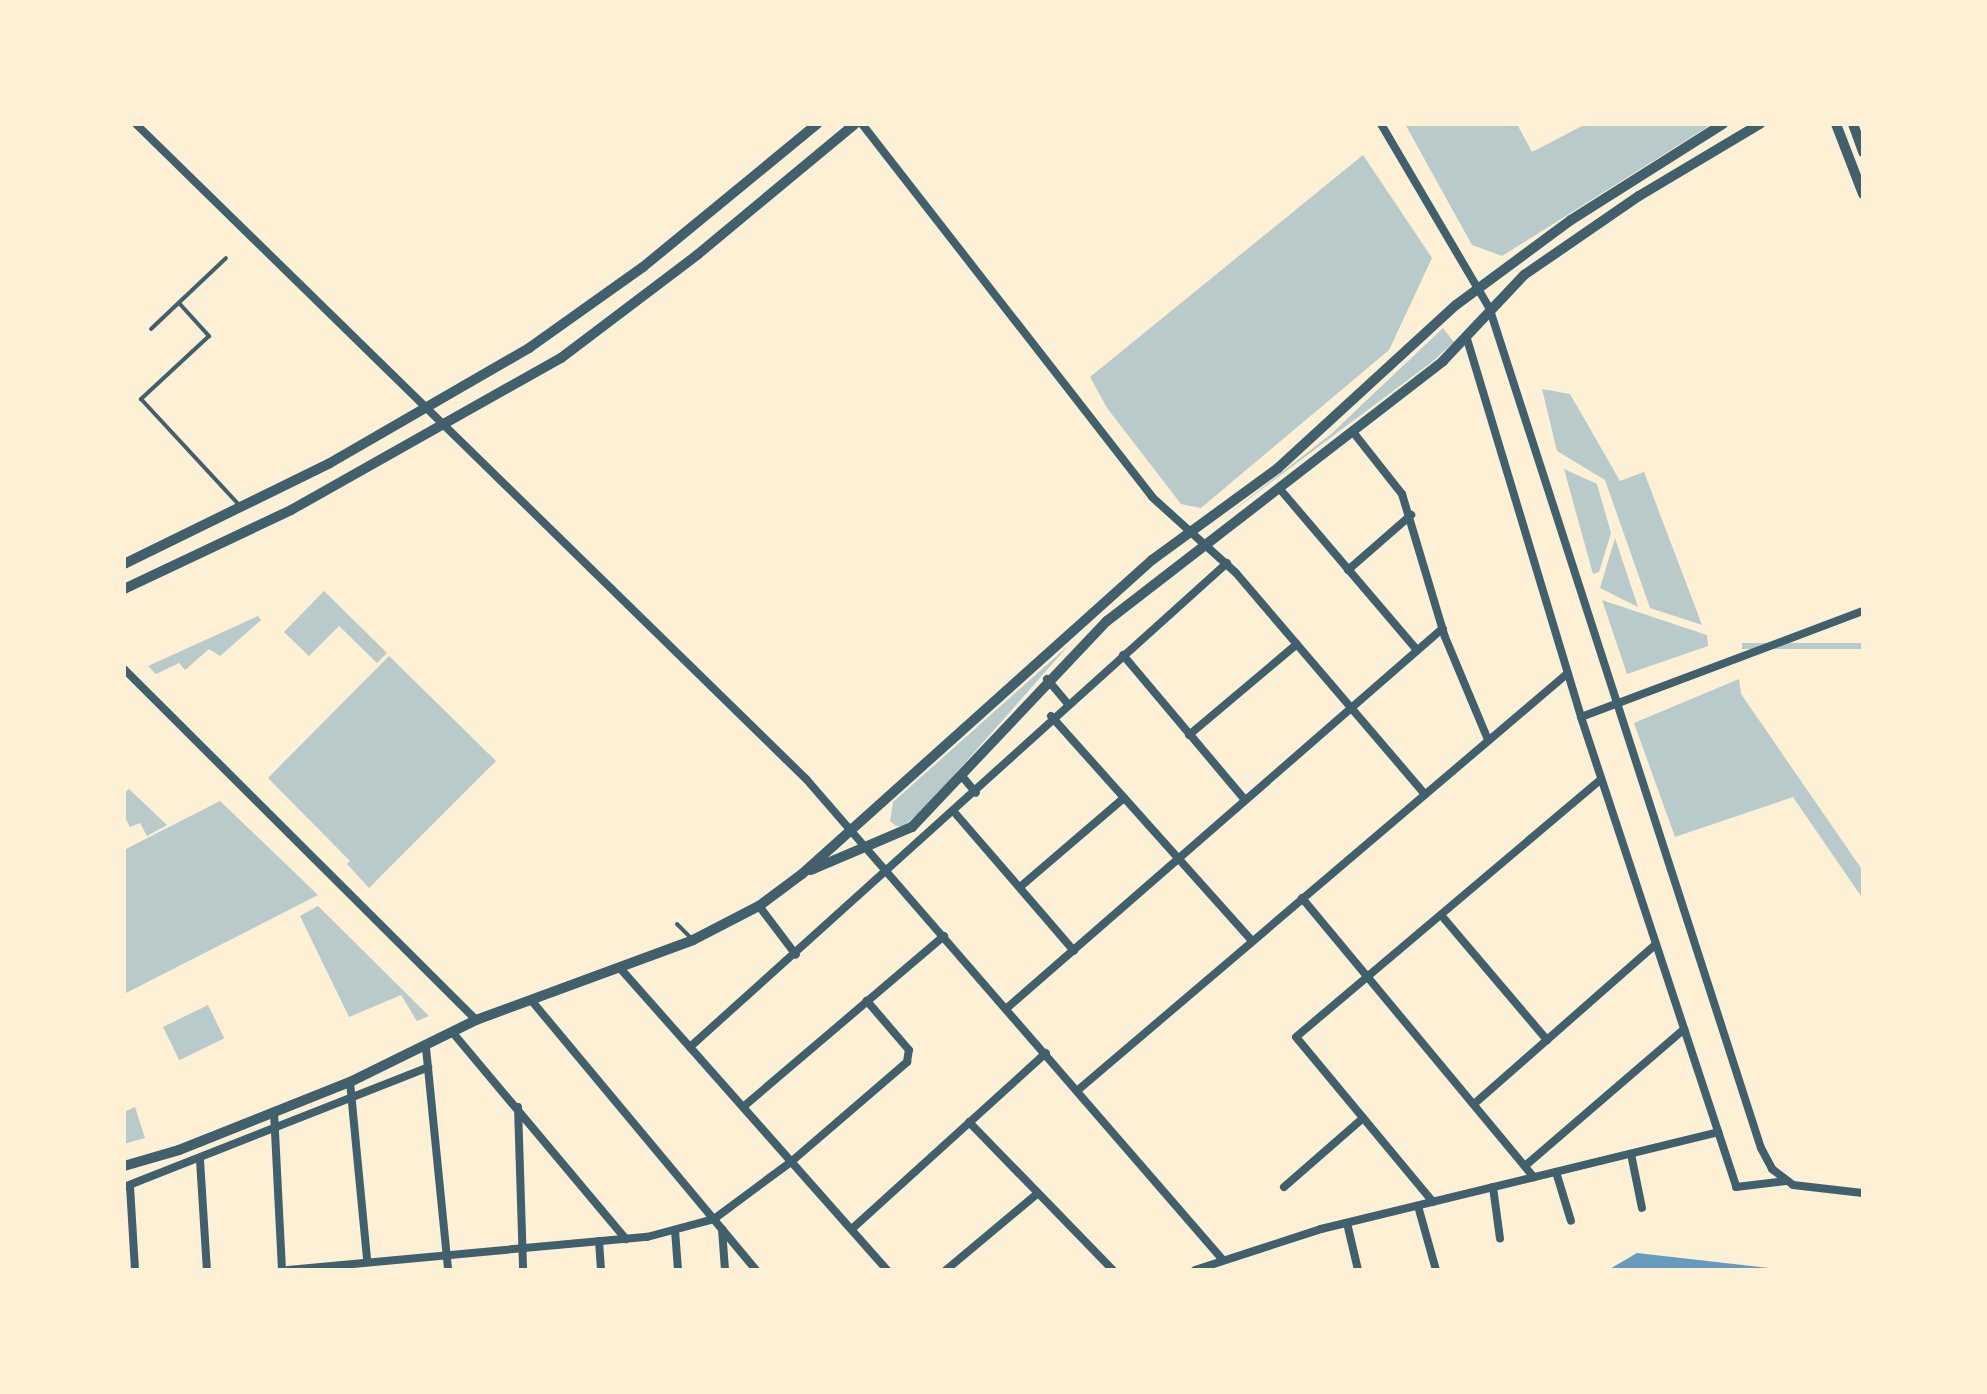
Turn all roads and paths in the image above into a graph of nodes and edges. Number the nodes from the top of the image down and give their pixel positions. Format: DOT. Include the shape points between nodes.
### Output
graph roads {
  1 [pos="136,124"];
  2 [pos="817,124"];
  3 [pos="855,124"];
  4 [pos="862,124"];
  5 [pos="1381,124"];
  6 [pos="1723,124"];
  7 [pos="1760,124"];
  8 [pos="1836,124"];
  9 [pos="1853,124"];
  10 [pos="1863,152"];
  11 [pos="1863,194"];
  12 [pos="226,258"];
  13 [pos="1478,287"];
  14 [pos="179,303"];
  15 [pos="1489,307"];
  16 [pos="151,329"];
  17 [pos="1467,339"];
  18 [pos="427,408"];
  19 [pos="446,426"];
  20 [pos="1353,432"];
  21 [pos="1279,488"];
  22 [pos="242,509"];
  23 [pos="1411,515"];
  24 [pos="1190,532"];
  25 [pos="1206,544"];
  26 [pos="1227,563"];
  27 [pos="124,564"];
  28 [pos="1348,570"];
  29 [pos="124,589"];
  30 [pos="1863,611"];
  31 [pos="1443,628"];
  32 [pos="1297,644"];
  33 [pos="1417,650"];
  34 [pos="1123,655"];
  35 [pos="124,669"];
  36 [pos="1568,673"];
  37 [pos="1047,679"];
  38 [pos="1614,701"];
  39 [pos="1067,703"];
  40 [pos="1351,707"];
  41 [pos="1051,716"];
  42 [pos="1581,717"];
  43 [pos="1189,735"];
  44 [pos="1488,740"];
  45 [pos="961,775"];
  46 [pos="1601,779"];
  47 [pos="976,793"];
  48 [pos="1425,794"];
  49 [pos="1124,798"];
  50 [pos="1245,800"];
  51 [pos="955,813"];
  52 [pos="852,828"];
  53 [pos="868,847"];
  54 [pos="1179,858"];
  55 [pos="888,870"];
  56 [pos="802,874"];
  57 [pos="1020,887"];
  58 [pos="1302,898"];
  59 [pos="759,906"];
  60 [pos="1441,915"];
  61 [pos="677,924"];
  62 [pos="944,936"];
  63 [pos="693,940"];
  64 [pos="1252,941"];
  65 [pos="1656,944"];
  66 [pos="1074,951"];
  67 [pos="796,955"];
  68 [pos="619,967"];
  69 [pos="1368,977"];
  70 [pos="531,1000"];
  71 [pos="867,1001"];
  72 [pos="1007,1008"];
  73 [pos="476,1020"];
  74 [pos="1684,1029"];
  75 [pos="453,1033"];
  76 [pos="1547,1040"];
  77 [pos="690,1047"];
  78 [pos="426,1048"];
  79 [pos="1046,1053"];
  80 [pos="428,1067"];
  81 [pos="350,1082"];
  82 [pos="1078,1090"];
  83 [pos="352,1099"];
  84 [pos="1474,1104"];
  85 [pos="518,1107"];
  86 [pos="743,1107"];
  87 [pos="274,1112"];
  88 [pos="1363,1118"];
  89 [pos="969,1122"];
  90 [pos="276,1131"];
  91 [pos="1718,1132"];
  92 [pos="1631,1154"];
  93 [pos="200,1160"];
  94 [pos="792,1161"];
  95 [pos="124,1166"];
  96 [pos="1525,1166"];
  97 [pos="1556,1172"];
  98 [pos="1534,1177"];
  99 [pos="1786,1181"];
  100 [pos="127,1187"];
  101 [pos="1284,1187"];
  102 [pos="1493,1187"];
  103 [pos="1863,1193"];
  104 [pos="1037,1194"];
  105 [pos="1433,1202"];
  106 [pos="1418,1206"];
  107 [pos="1642,1208"];
  108 [pos="714,1219"];
  109 [pos="1571,1221"];
  110 [pos="1347,1223"];
  111 [pos="854,1227"];
  112 [pos="722,1229"];
  113 [pos="675,1230"];
  114 [pos="626,1239"];
  115 [pos="1500,1239"];
  116 [pos="599,1241"];
  117 [pos="522,1247"];
  118 [pos="448,1253"];
  119 [pos="370,1259"];
  120 [pos="1222,1259"];
  121 [pos="305,1269"];
  122 [pos="135,1270"];
  123 [pos="207,1270"];
  124 [pos="285,1270"];
  125 [pos="374,1270"];
  126 [pos="448,1270"];
  127 [pos="523,1270"];
  128 [pos="601,1270"];
  129 [pos="678,1270"];
  130 [pos="725,1270"];
  131 [pos="756,1270"];
  132 [pos="887,1270"];
  133 [pos="946,1270"];
  134 [pos="1113,1270"];
  135 [pos="1195,1270"];
  136 [pos="1358,1270"];
  137 [pos="1436,1270"];
  1 -- 18 [label="street"];
  2 -- 18 [label="street" via="583,314"];
  3 -- 19 [label="street" via="697,255 561,358"];
  4 -- 24 [label="street" via="1152,497"];
  5 -- 13 [label="street"];
  6 -- 13 [label="street" via="1571,220"];
  7 -- 15 [label="street" via="1576,237"];
  8 -- 11 [label="street"];
  9 -- 10 [label="street"];
  12 -- 14 [label="lane"];
  13 -- 15 [label="street"];
  13 -- 24 [label="street" via="1278,468"];
  14 -- 16 [label="lane"];
  14 -- 22 [label="lane" via="209,336 141,399"];
  15 -- 17 [label="street"];
  15 -- 38 [label="street"];
  17 -- 20 [label="street"];
  17 -- 36 [label="street"];
  18 -- 19 [label="street"];
  18 -- 22 [label="street"];
  19 -- 29 [label="street" via="291,510"];
  19 -- 52 [label="street"];
  20 -- 21 [label="street"];
  20 -- 23 [label="street" via="1393,477"];
  21 -- 25 [label="street"];
  21 -- 28 [label="street"];
  22 -- 27 [label="street"];
  23 -- 28 [label="street"];
  23 -- 31 [label="street"];
  24 -- 25 [label="street"];
  24 -- 52 [label="street"];
  25 -- 26 [label="street"];
  25 -- 37 [label="street" via="1115,614"];
  26 -- 32 [label="street"];
  26 -- 34 [label="street"];
  28 -- 33 [label="street"];
  30 -- 38 [label="street"];
  31 -- 33 [label="street"];
  31 -- 44 [label="street"];
  32 -- 40 [label="street"];
  32 -- 43 [label="street"];
  33 -- 40 [label="street"];
  34 -- 39 [label="street"];
  34 -- 43 [label="street"];
  35 -- 73 [label="street"];
  36 -- 42 [label="street"];
  36 -- 44 [label="street"];
  37 -- 39 [label="street"];
  37 -- 45 [label="street"];
  38 -- 42 [label="street"];
  38 -- 99 [label="street" via="1761,1148"];
  39 -- 41 [label="street"];
  40 -- 48 [label="street"];
  40 -- 50 [label="street"];
  41 -- 47 [label="street"];
  41 -- 49 [label="street"];
  42 -- 46 [label="street"];
  43 -- 50 [label="street"];
  44 -- 48 [label="street"];
  45 -- 47 [label="street"];
  45 -- 53 [label="street" via="912,827"];
  46 -- 60 [label="street"];
  46 -- 65 [label="street"];
  47 -- 51 [label="street"];
  48 -- 58 [label="street"];
  49 -- 54 [label="street"];
  49 -- 57 [label="street"];
  50 -- 54 [label="street"];
  51 -- 55 [label="street"];
  51 -- 57 [label="street"];
  52 -- 53 [label="street"];
  52 -- 56 [label="street"];
  53 -- 55 [label="street"];
  53 -- 56 [label="street"];
  54 -- 64 [label="street"];
  54 -- 66 [label="street"];
  55 -- 62 [label="street"];
  55 -- 67 [label="street"];
  56 -- 59 [label="street"];
  57 -- 66 [label="street"];
  58 -- 64 [label="street"];
  58 -- 69 [label="street"];
  59 -- 63 [label="street"];
  59 -- 67 [label="street"];
  60 -- 69 [label="street"];
  60 -- 76 [label="street"];
  61 -- 63 [label="lane"];
  62 -- 71 [label="street"];
  62 -- 72 [label="street"];
  63 -- 68 [label="street"];
  64 -- 82 [label="street"];
  65 -- 74 [label="street"];
  65 -- 76 [label="street"];
  66 -- 72 [label="street"];
  67 -- 77 [label="street"];
  68 -- 70 [label="street"];
  68 -- 77 [label="street"];
  69 -- 84 [label="street"];
  69 -- 88 [label="street" via="1296,1037"];
  70 -- 73 [label="street"];
  70 -- 108 [label="street"];
  71 -- 86 [label="street"];
  71 -- 94 [label="street" via="909,1050 907,1062"];
  72 -- 79 [label="street"];
  73 -- 75 [label="street"];
  74 -- 91 [label="street"];
  74 -- 96 [label="street"];
  75 -- 78 [label="street"];
  75 -- 85 [label="street"];
  76 -- 84 [label="street"];
  77 -- 86 [label="street"];
  78 -- 80 [label="street"];
  78 -- 81 [label="street"];
  79 -- 82 [label="street"];
  79 -- 89 [label="street"];
  80 -- 83 [label="street"];
  80 -- 118 [label="street"];
  81 -- 83 [label="street"];
  81 -- 87 [label="street"];
  82 -- 120 [label="street"];
  83 -- 90 [label="street"];
  83 -- 119 [label="street"];
  84 -- 96 [label="street"];
  85 -- 114 [label="street"];
  85 -- 117 [label="street"];
  86 -- 94 [label="street"];
  87 -- 90 [label="street"];
  87 -- 95 [label="street"];
  88 -- 101 [label="street"];
  88 -- 105 [label="street"];
  89 -- 104 [label="street"];
  89 -- 111 [label="street"];
  90 -- 93 [label="street"];
  90 -- 124 [label="street"];
  91 -- 92 [label="street"];
  91 -- 99 [label="street" via="1739,1189"];
  92 -- 97 [label="street"];
  92 -- 107 [label="street"];
  93 -- 100 [label="street"];
  93 -- 123 [label="street"];
  94 -- 108 [label="street"];
  94 -- 111 [label="street"];
  96 -- 98 [label="street"];
  97 -- 98 [label="street"];
  97 -- 109 [label="street"];
  98 -- 102 [label="street"];
  99 -- 103 [label="street"];
  100 -- 122 [label="street"];
  102 -- 105 [label="street"];
  102 -- 115 [label="street"];
  104 -- 133 [label="street"];
  104 -- 134 [label="street"];
  105 -- 106 [label="street"];
  106 -- 110 [label="street"];
  106 -- 137 [label="street"];
  108 -- 112 [label="street"];
  108 -- 113 [label="street"];
  110 -- 120 [label="street"];
  110 -- 136 [label="street"];
  111 -- 132 [label="street"];
  112 -- 130 [label="street"];
  112 -- 131 [label="street"];
  113 -- 114 [label="street"];
  113 -- 129 [label="street"];
  114 -- 116 [label="street"];
  116 -- 117 [label="street"];
  116 -- 128 [label="street"];
  117 -- 118 [label="street"];
  117 -- 127 [label="street"];
  118 -- 119 [label="street"];
  118 -- 126 [label="street"];
  119 -- 121 [label="street"];
  119 -- 125 [label="street"];
  120 -- 135 [label="street"];
  121 -- 124 [label="street"];
}
